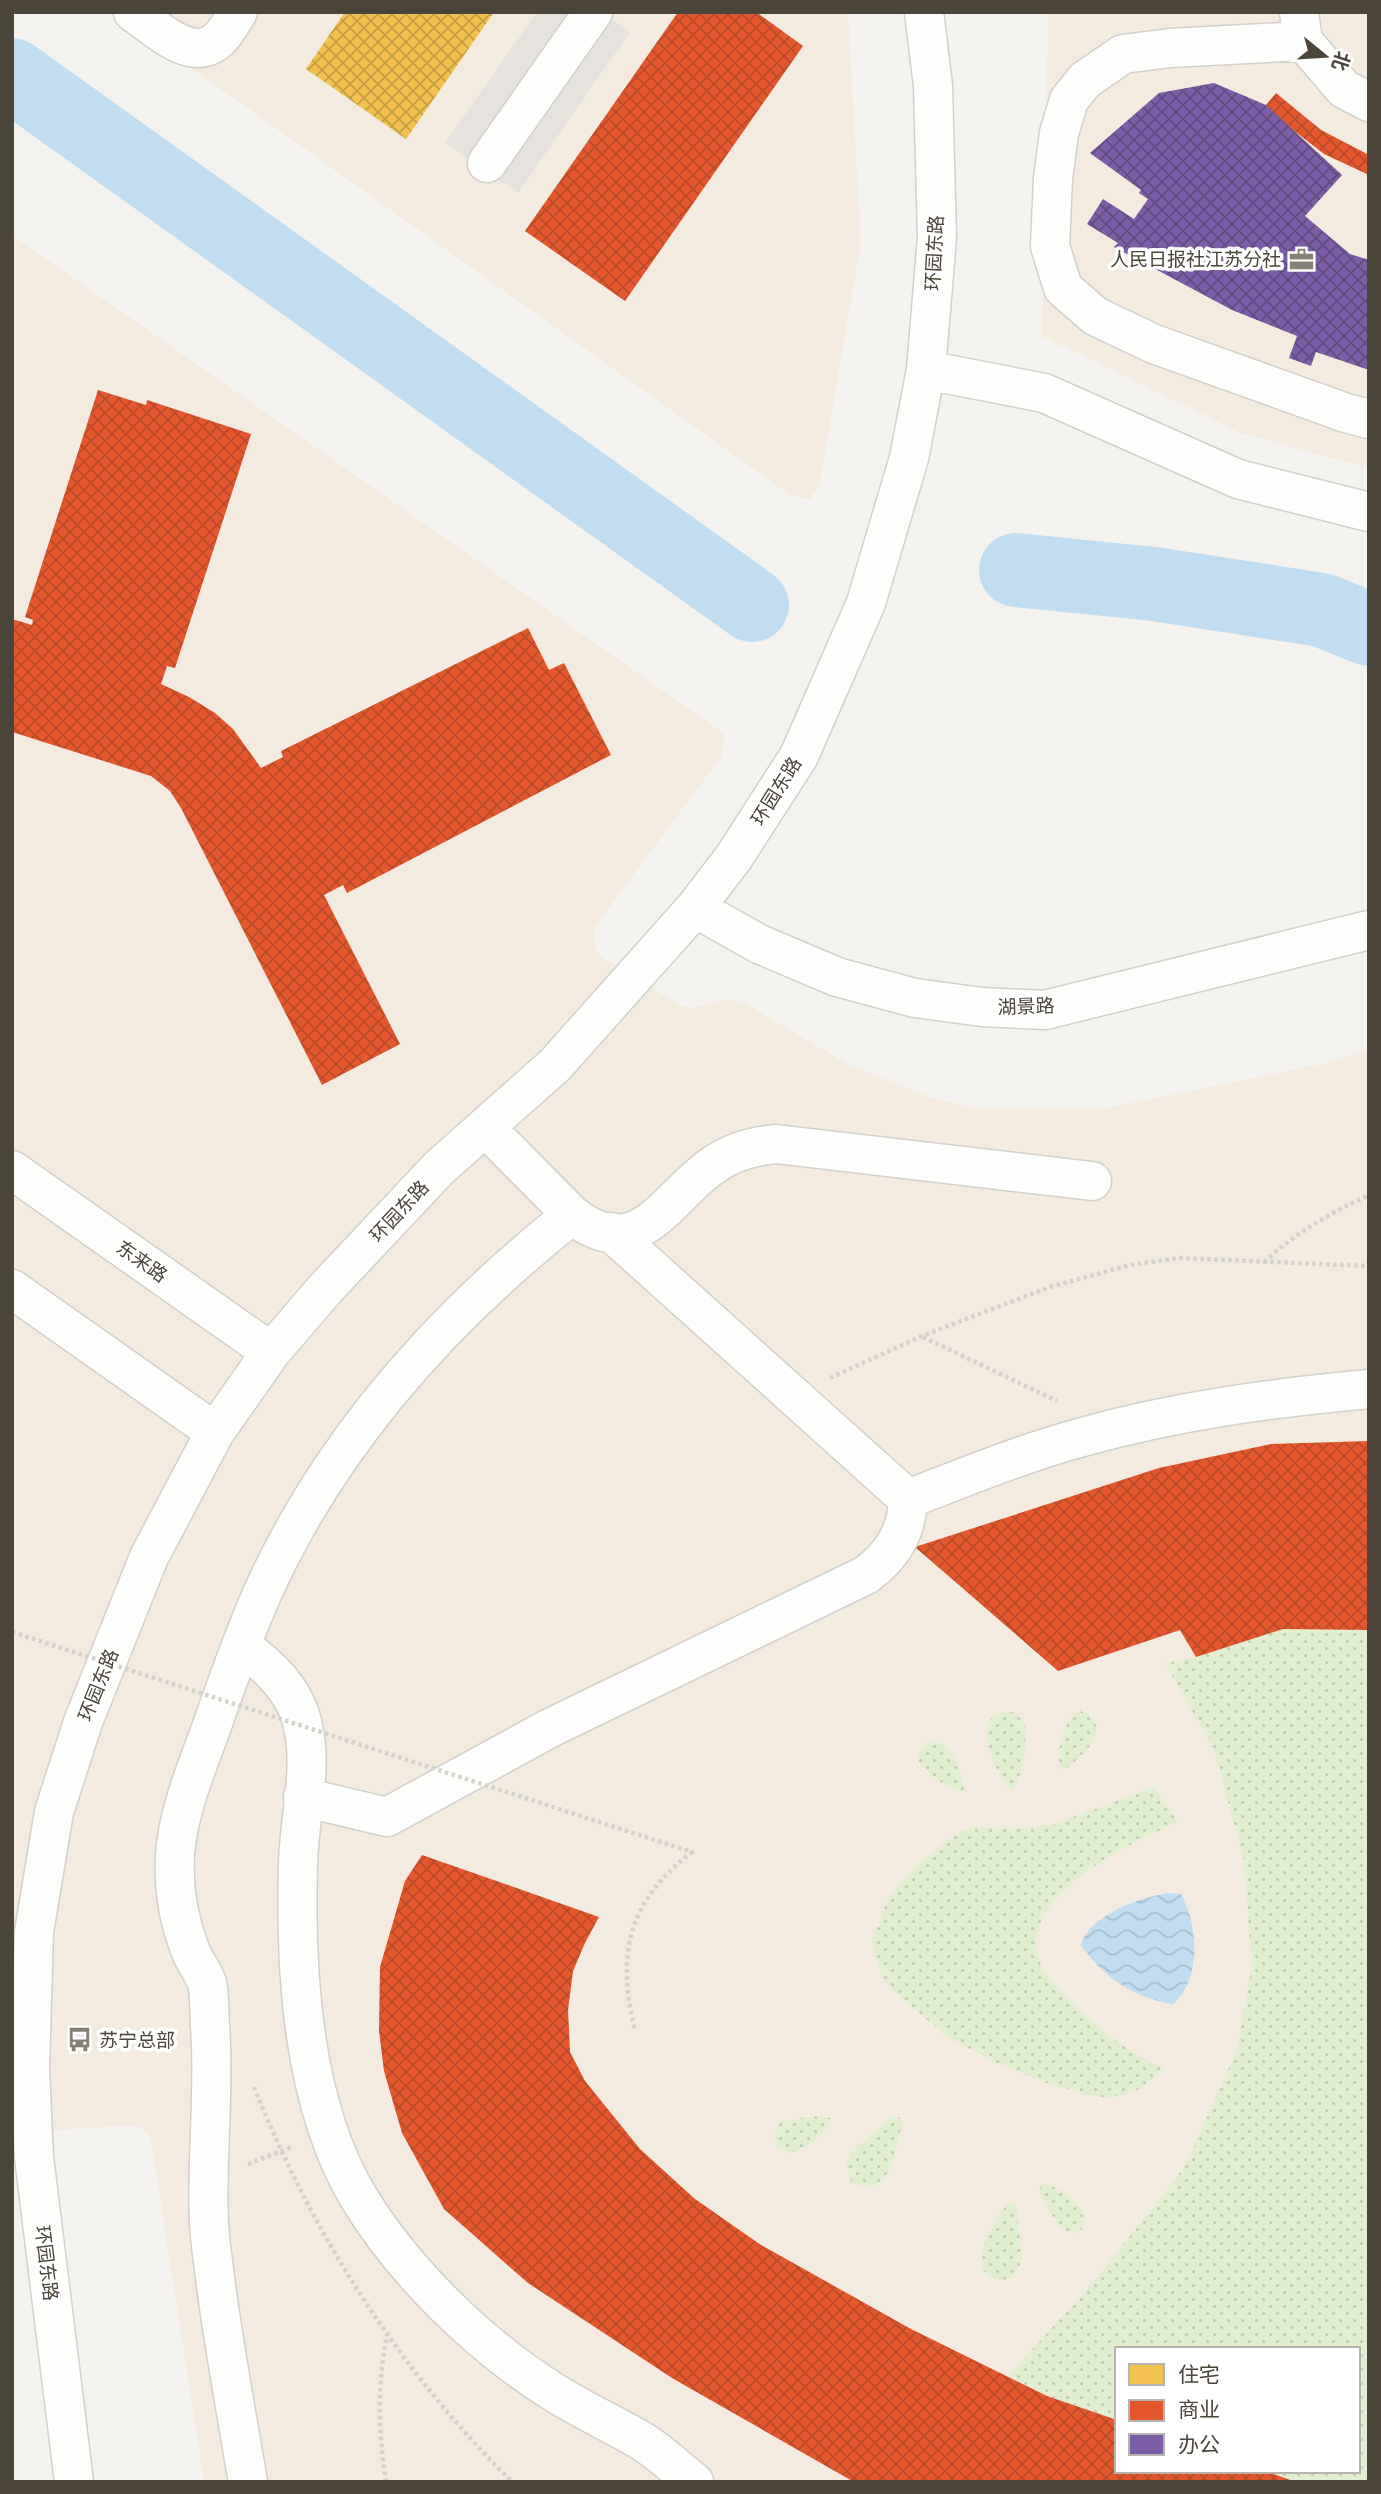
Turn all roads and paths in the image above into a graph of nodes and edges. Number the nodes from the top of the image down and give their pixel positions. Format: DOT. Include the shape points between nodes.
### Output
graph roads {
  1 [pos="133,12"];
  2 [pos="238,12"];
  3 [pos="593,12"];
  4 [pos="924,12"];
  5 [pos="1301,27"];
  6 [pos="1369,102"];
  7 [pos="487,163"];
  8 [pos="926,370"];
  9 [pos="1369,419"];
  10 [pos="1369,512"];
  11 [pos="695,908"];
  12 [pos="1369,930"];
  13 [pos="485,1127"];
  14 [pos="12,1170"];
  15 [pos="1092,1181"];
  16 [pos="1369,1195"];
  17 [pos="572,1215"];
  18 [pos="611,1232"];
  19 [pos="1264,1262"];
  20 [pos="1369,1266"];
  21 [pos="12,1289"];
  22 [pos="922,1336"];
  23 [pos="271,1352"];
  24 [pos="1369,1389"];
  25 [pos="798,1399"];
  26 [pos="1115,1429"];
  27 [pos="215,1432"];
  28 [pos="908,1499"];
  29 [pos="12,1632"];
  30 [pos="241,1646"];
  31 [pos="107,1662"];
  32 [pos="303,1797"];
  33 [pos="635,2030"];
  34 [pos="332,2139"];
  35 [pos="23,2158"];
  36 [pos="208,2188"];
  37 [pos="387,2334"];
  38 [pos="74,2482"];
  39 [pos="248,2482"];
  40 [pos="386,2482"];
  41 [pos="694,2482"];
  1 -- 2 [label="street" via="179,44 198,48 218,40"];
  3 -- 7 [label="street"];
  4 -- 8 [label="street, 环园东路" via="933,86 937,237"];
  5 -- 6 [label="street" via="1344,89"];
  5 -- 9 [label="street" via="1123,54 1084,80 1069,100 1059,133 1050,246 1063,288 1095,316 1154,344"];
  8 -- 10 [label="street" via="1044,393 1238,479"];
  8 -- 11 [label="street, 环园东路" via="909,458 866,603 799,756"];
  11 -- 12 [label="street, 湖景路" via="759,944 837,977 915,998 1045,1010"];
  11 -- 13 [label="street, 环园东路" via="555,1065"];
  13 -- 17 [label="street"];
  13 -- 23 [label="street, 环园东路" via="439,1168"];
  14 -- 23 [label="street, 东来路"];
  15 -- 18 [label="street" via="776,1144 755,1146 713,1165 642,1228"];
  16 -- 19 [label="path" via="1313,1223"];
  17 -- 18 [label="street" via="583,1224"];
  17 -- 30 [label="street" via="474,1298 387,1393 299,1522"];
  18 -- 25 [label="street"];
  19 -- 20 [label="path"];
  19 -- 22 [label="path" via="1179,1258 1130,1265 1050,1287"];
  21 -- 27 [label="street"];
  22 -- 25 [label="path" via="836,1374"];
  22 -- 26 [label="path"];
  23 -- 27 [label="street, 环园东路"];
  24 -- 26 [label="street" via="1214,1407"];
  25 -- 28 [label="street"];
  26 -- 28 [label="street" via="1016,1457"];
  27 -- 31 [label="street, 环园东路" via="149,1557"];
  28 -- 32 [label="street" via="907,1517 893,1551 866,1574 550,1728 387,1817"];
  29 -- 31 [label="path, bridge"];
  30 -- 32 [label="street" via="278,1676 302,1720 307,1745"];
  30 -- 36 [label="street" via="190,1790 175,1854 181,1920 207,1983 212,2058"];
  31 -- 33 [label="path, bridge" via="692,1852 669,1870 634,1922 626,1954 627,1996"];
  31 -- 35 [label="street, 环园东路" via="54,1812 34,1932"];
  32 -- 34 [label="street" via="298,1927 306,2039"];
  34 -- 36 [label="path" via="255,2160"];
  34 -- 41 [label="street" via="359,2197 392,2243 467,2325 550,2390 641,2441"];
  35 -- 38 [label="street, 环园东路"];
  36 -- 39 [label="street" via="220,2313"];
  37 -- 40 [label="path" via="379,2399"];
}
